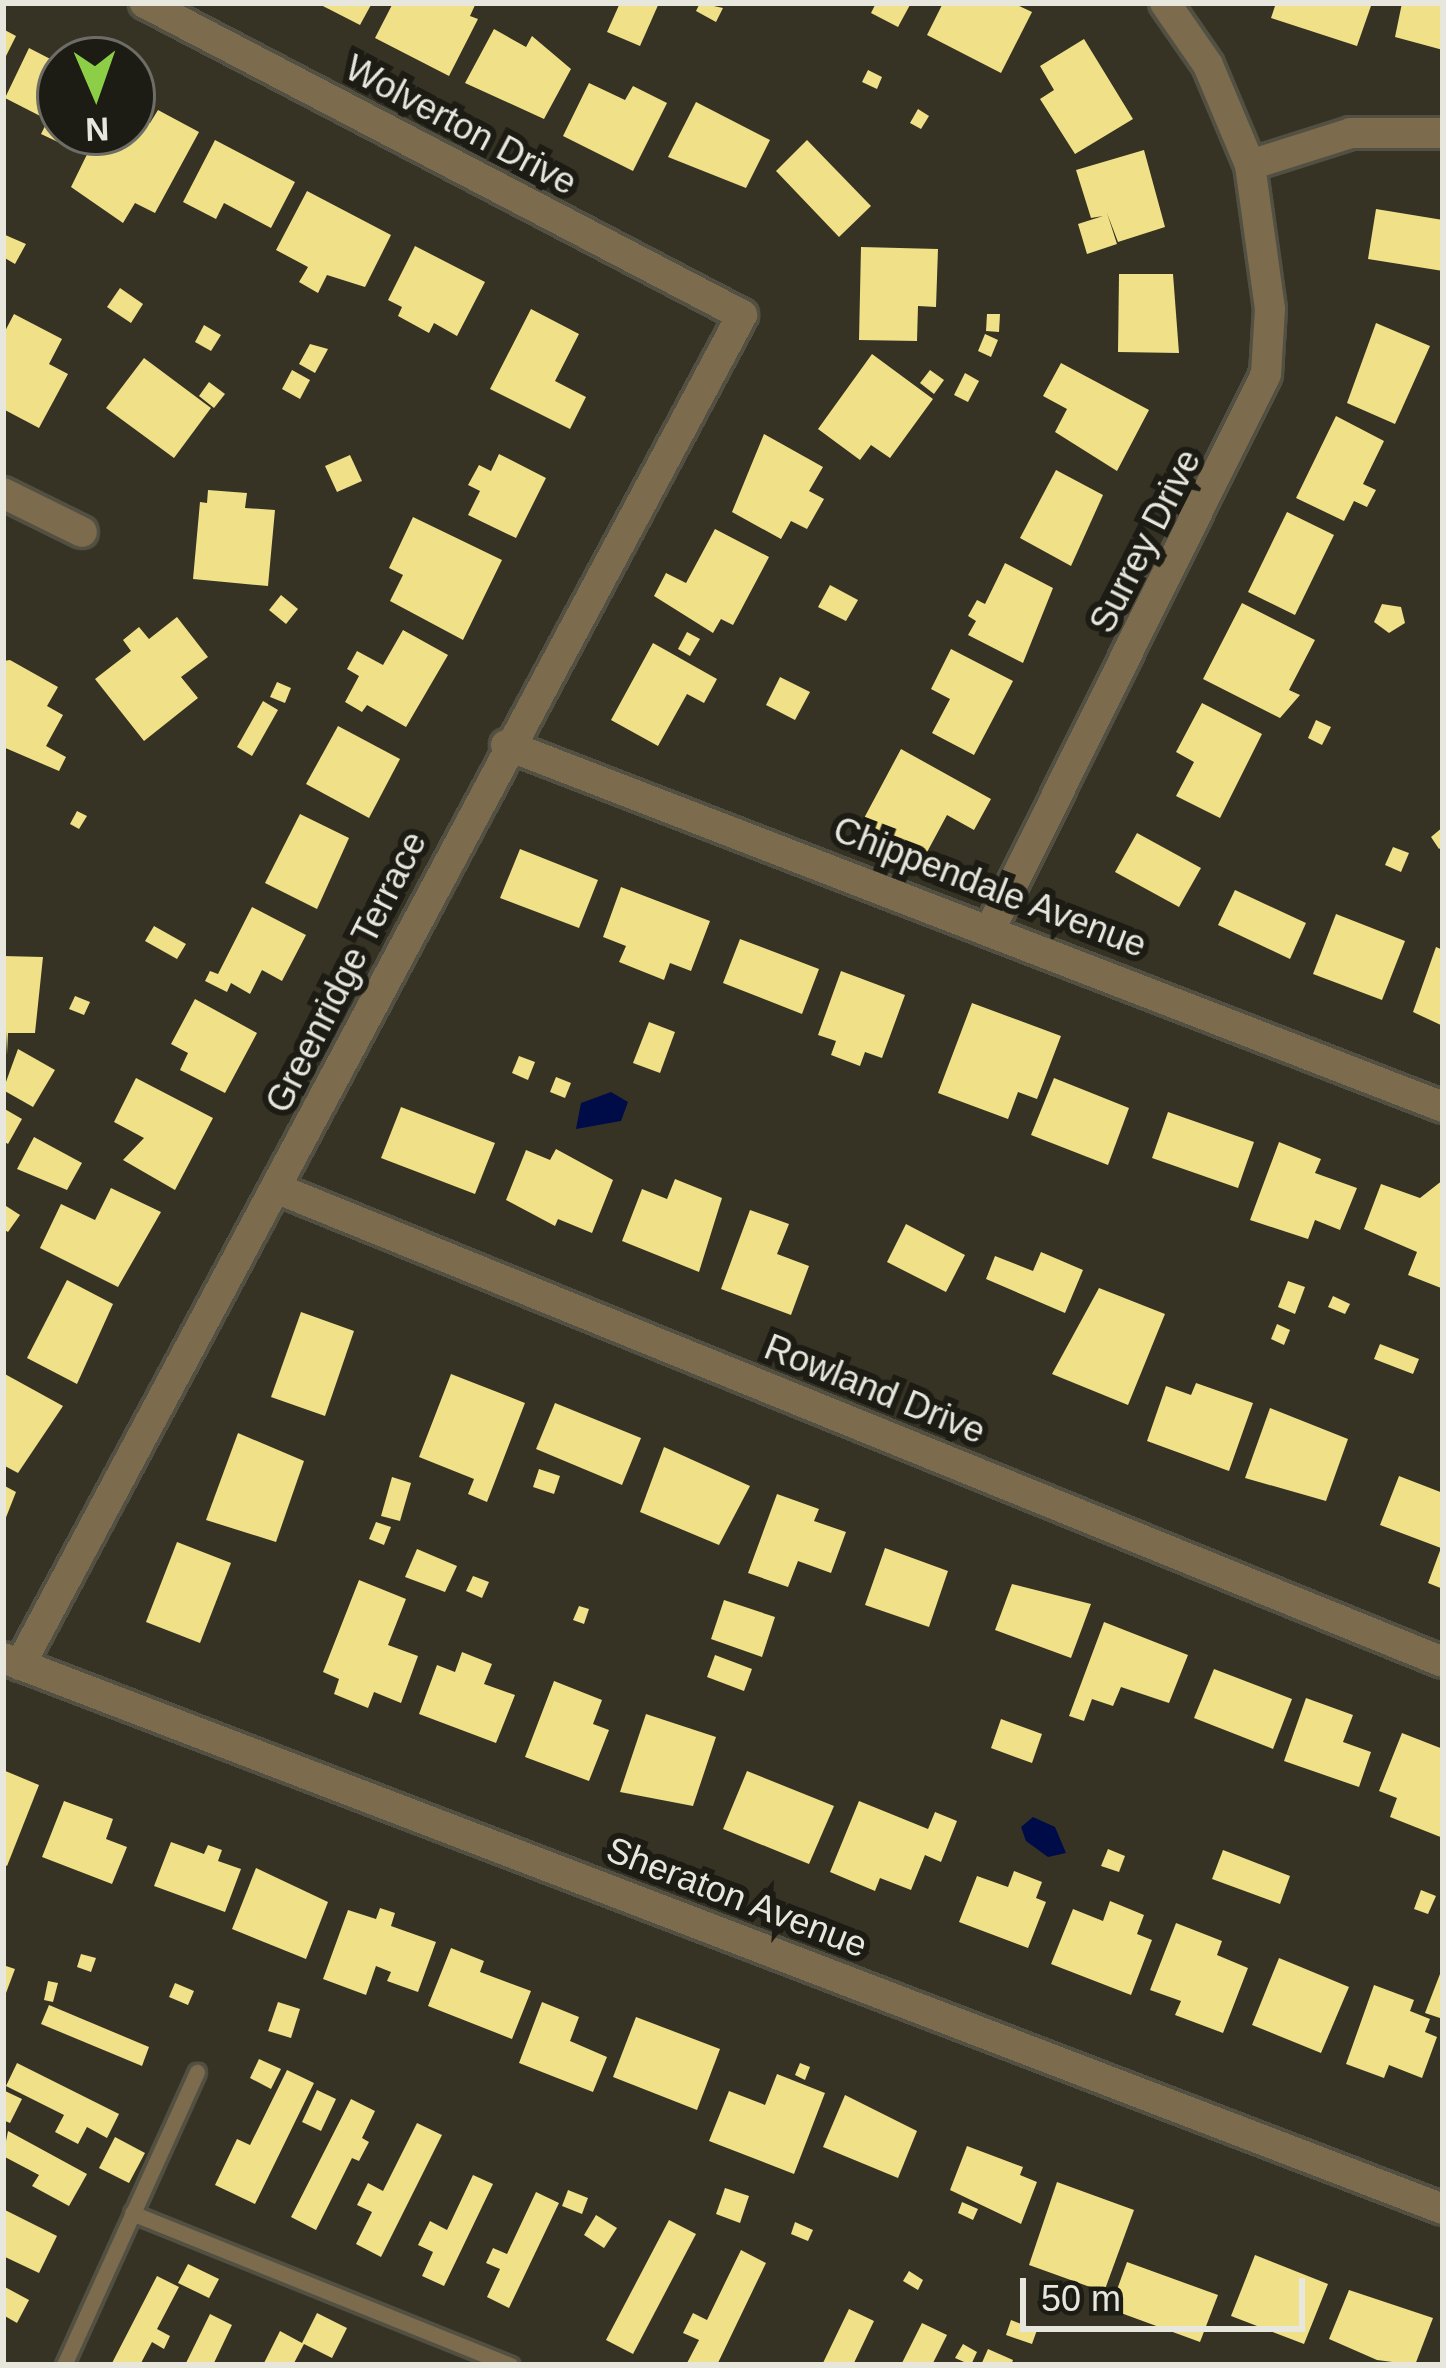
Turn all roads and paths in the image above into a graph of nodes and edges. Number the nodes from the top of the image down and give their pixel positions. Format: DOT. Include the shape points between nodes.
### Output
graph roads {
  1 [pos="145,3"];
  2 [pos="1165,3"];
  3 [pos="1443,133"];
  4 [pos="1250,165"];
  5 [pos="742,315"];
  6 [pos="3,493"];
  7 [pos="82,532"];
  8 [pos="506,746"];
  9 [pos="992,928"];
  10 [pos="1443,1107"];
  11 [pos="278,1189"];
  12 [pos="12,1661"];
  13 [pos="1443,1661"];
  14 [pos="196,2072"];
  15 [pos="1443,2209"];
  16 [pos="132,2213"];
  17 [pos="64,2365"];
  18 [pos="511,2365"];
  1 -- 5 [label="street, Wolverton Drive"];
  2 -- 4 [label="street, Surrey Drive" via="1208,65"];
  3 -- 4 [label="street" via="1351,133"];
  4 -- 9 [label="street, Surrey Drive" via="1270,310 1266,374"];
  5 -- 8 [label="street, Greenridge Terrace"];
  6 -- 7 [label="street"];
  8 -- 9 [label="street, Chippendale Avenue"];
  8 -- 11 [label="street, Greenridge Terrace"];
  9 -- 10 [label="street, Chippendale Avenue"];
  11 -- 12 [label="street, Greenridge Terrace"];
  11 -- 13 [label="street, Rowland Drive"];
  12 -- 15 [label="street, Sheraton Avenue"];
  14 -- 16 [label="lane"];
  16 -- 17 [label="lane"];
  16 -- 18 [label="lane"];
}
